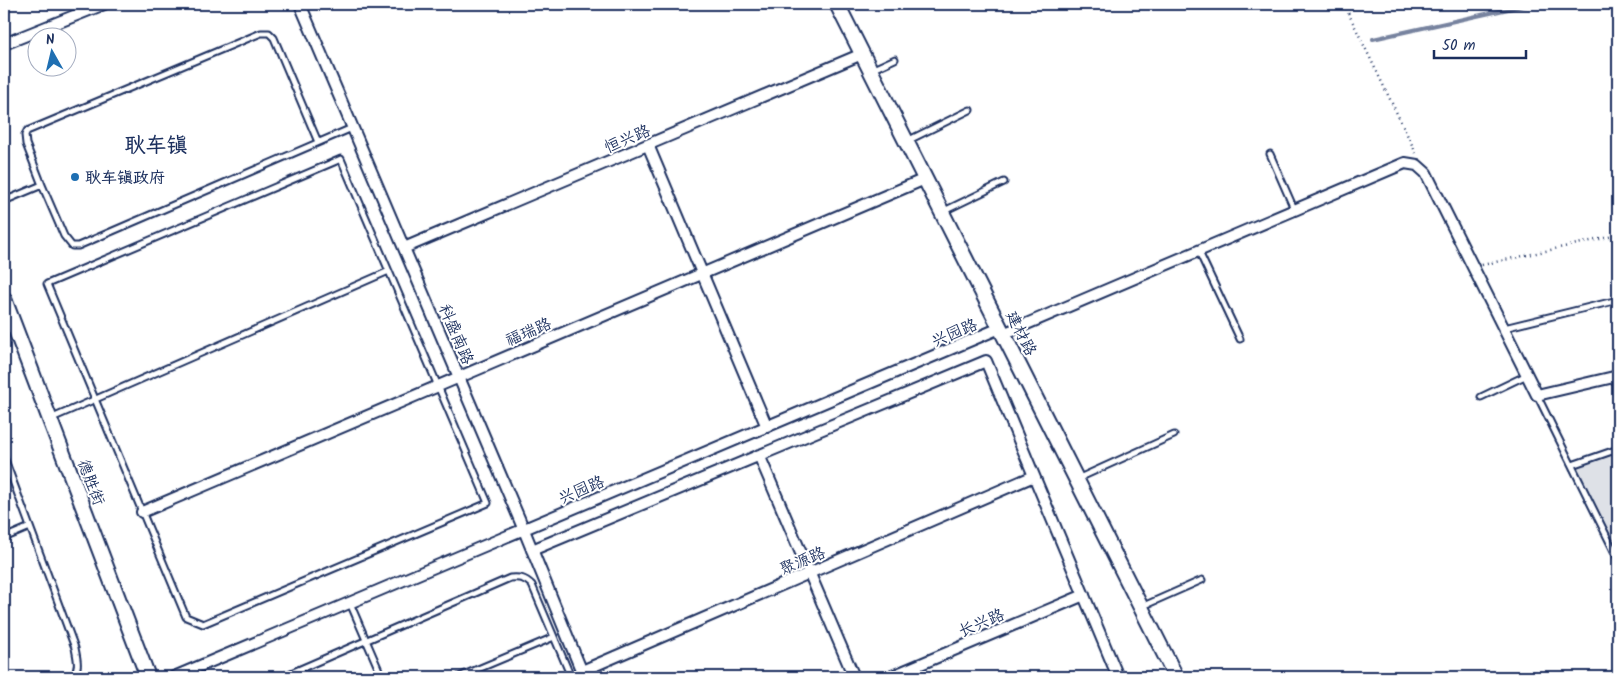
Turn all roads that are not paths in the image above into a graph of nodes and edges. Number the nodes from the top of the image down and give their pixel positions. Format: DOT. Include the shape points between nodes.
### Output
graph roads {
  1 [pos="104,4"];
  2 [pos="300,4"];
  3 [pos="837,4"];
  4 [pos="4,44"];
  5 [pos="862,54"];
  6 [pos="895,59"];
  7 [pos="870,70"];
  8 [pos="970,110"];
  9 [pos="352,128"];
  10 [pos="906,141"];
  11 [pos="318,142"];
  12 [pos="648,145"];
  13 [pos="1270,154"];
  14 [pos="925,179"];
  15 [pos="1004,182"];
  16 [pos="42,185"];
  17 [pos="4,201"];
  18 [pos="1295,211"];
  19 [pos="942,212"];
  20 [pos="404,248"];
  21 [pos="1199,252"];
  22 [pos="389,271"];
  23 [pos="702,274"];
  24 [pos="4,299"];
  25 [pos="1618,300"];
  26 [pos="1504,328"];
  27 [pos="1002,331"];
  28 [pos="1240,339"];
  29 [pos="1527,375"];
  30 [pos="1618,376"];
  31 [pos="459,377"];
  32 [pos="438,386"];
  33 [pos="1537,395"];
  34 [pos="1481,397"];
  35 [pos="95,399"];
  36 [pos="49,419"];
  37 [pos="766,427"];
  38 [pos="1174,435"];
  39 [pos="1618,449"];
  40 [pos="759,456"];
  41 [pos="4,457"];
  42 [pos="1572,465"];
  43 [pos="1034,476"];
  44 [pos="1076,479"];
  45 [pos="142,512"];
  46 [pos="30,527"];
  47 [pos="524,530"];
  48 [pos="4,538"];
  49 [pos="532,550"];
  50 [pos="1618,559"];
  51 [pos="809,573"];
  52 [pos="1202,580"];
  53 [pos="1084,595"];
  54 [pos="350,603"];
  55 [pos="1141,607"];
  56 [pos="554,637"];
  57 [pos="366,641"];
  58 [pos="583,674"];
  59 [pos="74,677"];
  60 [pos="148,677"];
  61 [pos="174,677"];
  62 [pos="282,677"];
  63 [pos="382,677"];
  64 [pos="459,677"];
  65 [pos="571,677"];
  66 [pos="854,677"];
  67 [pos="890,677"];
  68 [pos="1118,677"];
  69 [pos="1176,677"];
  1 -- 4 [label="street"];
  2 -- 9 [label="street, 科盛南路"];
  3 -- 5 [label="street, 建材路"];
  5 -- 7 [label="street, 建材路"];
  5 -- 12 [label="street, 恒兴路"];
  6 -- 7 [label="lane"];
  7 -- 10 [label="street, 建材路"];
  8 -- 10 [label="lane"];
  9 -- 11 [label="lane"];
  9 -- 20 [label="street, 科盛南路"];
  10 -- 14 [label="street, 建材路"];
  11 -- 16 [label="lane" via="78,246 67,241"];
  11 -- 16 [label="lane" via="274,38 269,33 261,33 27,131 26,144"];
  12 -- 20 [label="street, 恒兴路"];
  12 -- 23 [label="street"];
  13 -- 18 [label="lane"];
  14 -- 19 [label="street, 建材路"];
  14 -- 23 [label="street, 福瑞路"];
  15 -- 19 [label="lane"];
  16 -- 17 [label="lane"];
  18 -- 21 [label="street, 兴园路"];
  18 -- 26 [label="street, 兴园路" via="1405,164 1417,165 1426,173"];
  19 -- 27 [label="street, 建材路"];
  20 -- 31 [label="street, 科盛南路"];
  21 -- 27 [label="street, 兴园路"];
  21 -- 28 [label="lane"];
  22 -- 32 [label="lane"];
  22 -- 35 [label="lane"];
  22 -- 35 [label="lane" via="341,159 47,284"];
  23 -- 31 [label="street, 福瑞路"];
  23 -- 37 [label="street"];
  24 -- 36 [label="street, 德胜街"];
  25 -- 26 [label="lane"];
  26 -- 29 [label="street"];
  27 -- 37 [label="street, 兴园路"];
  27 -- 44 [label="street, 建材路"];
  29 -- 33 [label="street"];
  29 -- 34 [label="lane"];
  30 -- 33 [label="street"];
  31 -- 32 [label="street, 福瑞路"];
  31 -- 47 [label="street, 科盛南路"];
  32 -- 45 [label="street, 福瑞路"];
  32 -- 45 [label="lane" via="488,503 203,624 186,617"];
  33 -- 42 [label="lane"];
  35 -- 36 [label="lane"];
  35 -- 45 [label="lane"];
  36 -- 60 [label="street, 德胜街"];
  37 -- 47 [label="street, 兴园路"];
  38 -- 44 [label="lane"];
  39 -- 42 [label="lane"];
  40 -- 43 [label="street" via="986,361"];
  40 -- 49 [label="street"];
  40 -- 51 [label="street"];
  41 -- 46 [label="lane"];
  42 -- 50 [label="lane"];
  43 -- 51 [label="street, 聚源路"];
  43 -- 53 [label="street"];
  44 -- 55 [label="street, 建材路"];
  46 -- 48 [label="lane"];
  46 -- 59 [label="lane" via="76,648 78,664"];
  47 -- 49 [label="street, 科盛南路"];
  47 -- 54 [label="street, 兴园路"];
  49 -- 58 [label="street, 科盛南路"];
  51 -- 58 [label="street, 聚源路"];
  51 -- 66 [label="street"];
  52 -- 55 [label="lane"];
  53 -- 67 [label="street, 长兴路"];
  53 -- 68 [label="street"];
  54 -- 57 [label="lane"];
  54 -- 61 [label="street, 兴园路"];
  55 -- 69 [label="street, 建材路"];
  56 -- 57 [label="lane" via="532,585 518,577"];
  56 -- 64 [label="lane"];
  56 -- 65 [label="lane"];
  57 -- 62 [label="lane"];
  57 -- 63 [label="lane"];
}
